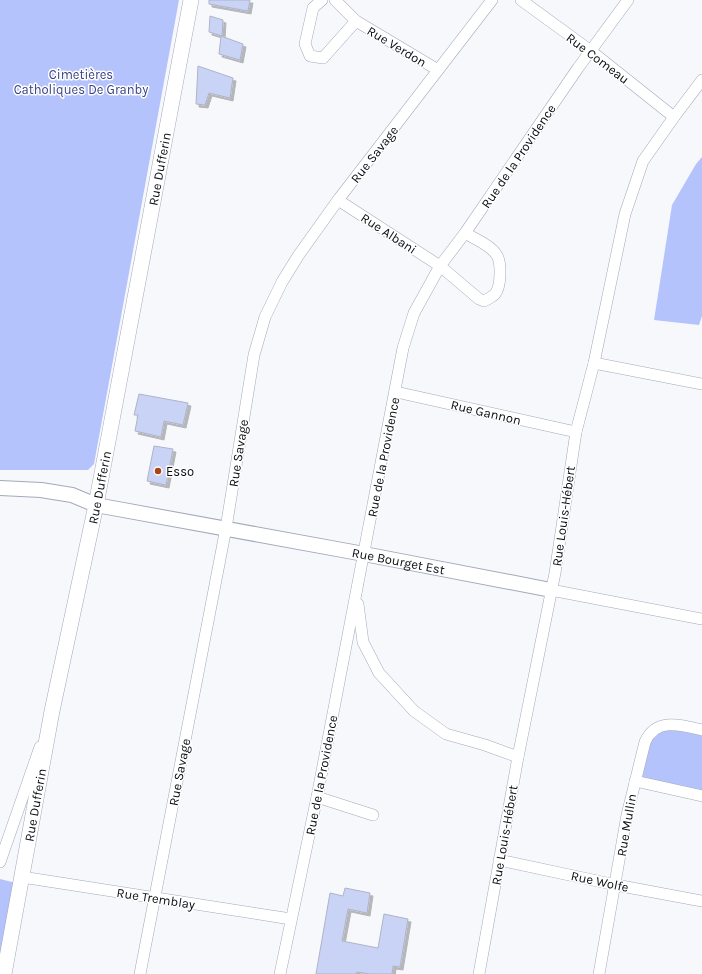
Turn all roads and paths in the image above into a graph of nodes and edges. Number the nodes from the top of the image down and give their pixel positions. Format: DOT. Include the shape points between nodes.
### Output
graph roads {
  1 [pos="191,0"];
  2 [pos="322,0"];
  3 [pos="335,0"];
  4 [pos="492,0"];
  5 [pos="521,0"];
  6 [pos="628,0"];
  7 [pos="356,21"];
  8 [pos="591,51"];
  9 [pos="438,70"];
  10 [pos="702,80"];
  11 [pos="674,117"];
  12 [pos="338,200"];
  13 [pos="465,233"];
  14 [pos="440,266"];
  15 [pos="594,363"];
  16 [pos="702,384"];
  17 [pos="396,392"];
  18 [pos="576,432"];
  19 [pos="0,488"];
  20 [pos="96,505"];
  21 [pos="226,528"];
  22 [pos="364,554"];
  23 [pos="551,590"];
  24 [pos="356,596"];
  25 [pos="702,619"];
  26 [pos="52,711"];
  27 [pos="702,730"];
  28 [pos="518,757"];
  29 [pos="635,781"];
  30 [pos="702,796"];
  31 [pos="317,797"];
  32 [pos="373,815"];
  33 [pos="499,860"];
  34 [pos="0,862"];
  35 [pos="22,877"];
  36 [pos="616,885"];
  37 [pos="154,898"];
  38 [pos="702,902"];
  39 [pos="291,919"];
  40 [pos="4,974"];
  41 [pos="140,974"];
  42 [pos="280,974"];
  43 [pos="479,974"];
  44 [pos="599,974"];
  1 -- 20 [label="main road, Rue Dufferin"];
  2 -- 7 [label="street, Rue Verdon" via="313,8 305,44 310,56 323,58"];
  3 -- 7 [label="street, Rue Verdon"];
  4 -- 9 [label="street, Rue Savage"];
  5 -- 8 [label="street, Rue Comeau"];
  6 -- 8 [label="street, Rue de la Providence"];
  7 -- 9 [label="street, Rue Verdon"];
  8 -- 11 [label="street, Rue Comeau"];
  8 -- 13 [label="street, Rue de la Providence"];
  9 -- 12 [label="street, Rue Savage"];
  10 -- 11 [label="street, Rue Louis-Hébert"];
  11 -- 15 [label="street, Rue Louis-Hébert" via="643,161 625,214"];
  12 -- 14 [label="street, Rue Albani"];
  12 -- 21 [label="street, Rue Savage" via="298,256 265,317 254,355"];
  13 -- 14 [label="street, Rue de la Providence"];
  13 -- 14 [label="street, Rue Albani" via="492,250 499,259 500,275 498,289 494,295 484,301 479,299"];
  14 -- 17 [label="street, Rue de la Providence" via="414,313 403,348"];
  15 -- 16 [label="street"];
  15 -- 18 [label="street, Rue Louis-Hébert"];
  17 -- 18 [label="street, Rue Gannon"];
  17 -- 22 [label="street, Rue de la Providence"];
  18 -- 23 [label="street, Rue Louis-Hébert"];
  19 -- 20 [label="street, Rue Bourget Est" via="72,495"];
  20 -- 21 [label="street, Rue Bourget Est"];
  20 -- 26 [label="main road, Rue Dufferin"];
  21 -- 22 [label="street, Rue Bourget Est"];
  21 -- 37 [label="street, Rue Savage"];
  22 -- 23 [label="street, Rue Bourget Est"];
  22 -- 24 [label="street, Rue de la Providence"];
  23 -- 25 [label="street, Rue Bourget Est"];
  23 -- 28 [label="street, Rue Louis-Hébert"];
  24 -- 28 [label="street" via="363,642 379,673 414,710 446,734"];
  24 -- 31 [label="street, Rue de la Providence"];
  26 -- 34 [label="street"];
  26 -- 35 [label="main road, Rue Dufferin"];
  27 -- 29 [label="street, Rue Mullin" via="680,725 665,725 653,730 645,742"];
  28 -- 33 [label="street, Rue Louis-Hébert"];
  29 -- 30 [label="street"];
  29 -- 36 [label="street, Rue Mullin"];
  31 -- 32 [label="street"];
  31 -- 39 [label="street, Rue de la Providence"];
  33 -- 36 [label="street, Rue Wolfe"];
  33 -- 43 [label="street, Rue Louis-Hébert"];
  35 -- 37 [label="street, Rue Tremblay"];
  35 -- 40 [label="main road, Rue Dufferin"];
  36 -- 38 [label="street, Rue Wolfe"];
  36 -- 44 [label="street, Rue Mullin"];
  37 -- 39 [label="street, Rue Tremblay"];
  37 -- 41 [label="street, Rue Savage"];
  39 -- 42 [label="street, Rue de la Providence"];
}
